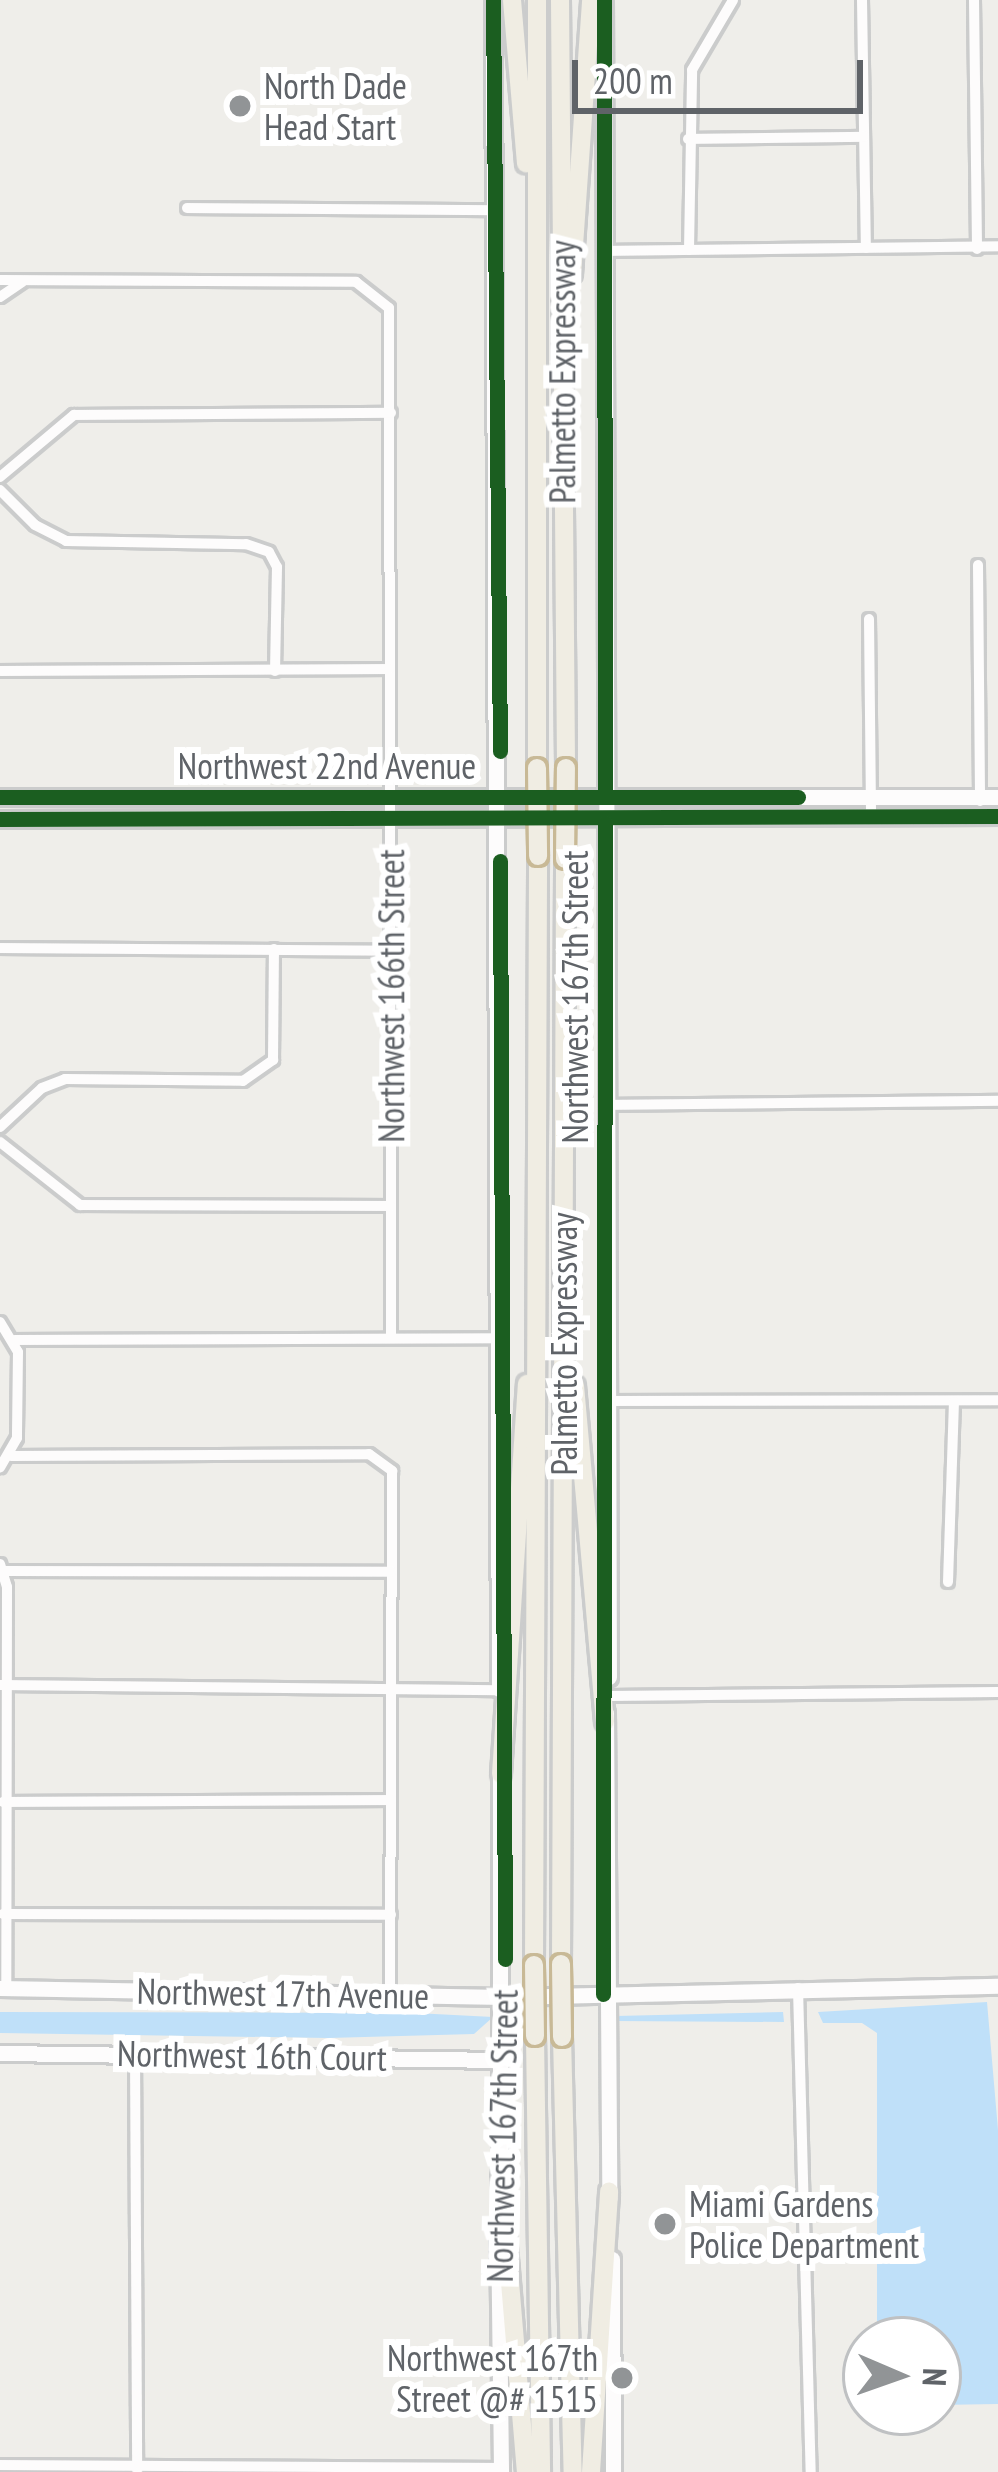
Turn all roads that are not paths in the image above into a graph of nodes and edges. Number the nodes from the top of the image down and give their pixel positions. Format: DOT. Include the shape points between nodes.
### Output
graph roads {
  1 [pos="493,0"];
  2 [pos="512,0"];
  3 [pos="537,0"];
  4 [pos="560,0"];
  5 [pos="591,0"];
  6 [pos="604,0"];
  7 [pos="734,0"];
  8 [pos="862,0"];
  9 [pos="974,0"];
  10 [pos="864,137"];
  11 [pos="688,140"];
  12 [pos="187,208"];
  13 [pos="499,211"];
  14 [pos="534,246"];
  15 [pos="998,246"];
  16 [pos="866,248"];
  17 [pos="977,249"];
  18 [pos="689,250"];
  19 [pos="604,251"];
  20 [pos="1,287"];
  21 [pos="561,356"];
  22 [pos="392,413"];
  23 [pos="0,477"];
  24 [pos="0,490"];
  25 [pos="978,565"];
  26 [pos="869,620"];
  27 [pos="388,669"];
  28 [pos="0,671"];
  29 [pos="275,671"];
  30 [pos="391,796"];
  31 [pos="500,796"];
  32 [pos="604,796"];
  33 [pos="0,797"];
  34 [pos="989,797"];
  35 [pos="871,807"];
  36 [pos="979,816"];
  37 [pos="998,816"];
  38 [pos="0,819"];
  39 [pos="392,820"];
  40 [pos="500,820"];
  41 [pos="605,822"];
  42 [pos="0,948"];
  43 [pos="274,949"];
  44 [pos="389,951"];
  45 [pos="998,1101"];
  46 [pos="605,1105"];
  47 [pos="0,1127"];
  48 [pos="0,1142"];
  49 [pos="390,1206"];
  50 [pos="565,1225"];
  51 [pos="536,1314"];
  52 [pos="0,1322"];
  53 [pos="391,1336"];
  54 [pos="500,1338"];
  55 [pos="15,1340"];
  56 [pos="998,1400"];
  57 [pos="606,1401"];
  58 [pos="954,1402"];
  59 [pos="11,1456"];
  60 [pos="0,1468"];
  61 [pos="3,1568"];
  62 [pos="392,1572"];
  63 [pos="948,1582"];
  64 [pos="3,1685"];
  65 [pos="391,1688"];
  66 [pos="499,1690"];
  67 [pos="998,1692"];
  68 [pos="609,1696"];
  69 [pos="605,1722"];
  70 [pos="501,1774"];
  71 [pos="391,1800"];
  72 [pos="3,1802"];
  73 [pos="3,1914"];
  74 [pos="391,1915"];
  75 [pos="998,1987"];
  76 [pos="3,1988"];
  77 [pos="798,1988"];
  78 [pos="603,1994"];
  79 [pos="390,1995"];
  80 [pos="506,1997"];
  81 [pos="0,2053"];
  82 [pos="135,2053"];
  83 [pos="503,2060"];
  84 [pos="501,2175"];
  85 [pos="609,2192"];
  86 [pos="0,2465"];
  87 [pos="137,2469"];
  88 [pos="501,2470"];
  89 [pos="526,2472"];
  90 [pos="541,2472"];
  91 [pos="573,2472"];
  92 [pos="592,2472"];
  93 [pos="613,2472"];
  94 [pos="811,2472"];
  1 -- 13 [label="street, Northwest 167th Street"];
  2 -- 14 [label="highway"];
  3 -- 14 [label="highway, Palmetto Expressway"];
  4 -- 21 [label="highway, Palmetto Expressway"];
  5 -- 21 [label="highway"];
  6 -- 19 [label="street, Northwest 167th Street"];
  7 -- 11 [label="street" via="692,70"];
  8 -- 10 [label="street"];
  9 -- 17 [label="street"];
  10 -- 11 [label="street"];
  10 -- 16 [label="street"];
  11 -- 18 [label="street"];
  12 -- 13 [label="street"];
  13 -- 31 [label="street, Northwest 167th Street"];
  14 -- 51 [label="highway, Palmetto Expressway, bridge"];
  15 -- 17 [label="street"];
  16 -- 17 [label="street"];
  16 -- 18 [label="street"];
  18 -- 19 [label="street"];
  19 -- 32 [label="street, Northwest 167th Street"];
  20 -- 22 [label="street, Northwest 166th Street" via="356,282 384,298 392,321"];
  21 -- 50 [label="highway, Palmetto Expressway, bridge"];
  22 -- 23 [label="street" via="74,415"];
  22 -- 27 [label="street, Northwest 166th Street"];
  24 -- 29 [label="street" via="35,525 66,541 246,544 269,552 277,567"];
  25 -- 34 [label="street"];
  26 -- 35 [label="street"];
  27 -- 29 [label="street"];
  27 -- 30 [label="street, Northwest 166th Street"];
  28 -- 29 [label="street"];
  30 -- 31 [label="street, Northwest 22nd Avenue"];
  30 -- 33 [label="street, Northwest 22nd Avenue"];
  30 -- 39 [label="street, Northwest 166th Street"];
  31 -- 32 [label="street, Northwest 22nd Avenue"];
  31 -- 40 [label="street, Northwest 167th Street"];
  32 -- 35 [label="street, Northwest 22nd Avenue"];
  32 -- 41 [label="street, Northwest 167th Street"];
  34 -- 35 [label="street, Northwest 22nd Avenue"];
  34 -- 36 [label="street"];
  35 -- 36 [label="street, Northwest 22nd Avenue"];
  35 -- 41 [label="street, Northwest 22nd Avenue"];
  36 -- 37 [label="street, Northwest 22nd Avenue"];
  38 -- 39 [label="street, Northwest 22nd Avenue"];
  39 -- 40 [label="street, Northwest 22nd Avenue"];
  39 -- 44 [label="street, Northwest 166th Street"];
  40 -- 41 [label="street, Northwest 22nd Avenue"];
  40 -- 54 [label="street, Northwest 167th Street"];
  41 -- 46 [label="street, Northwest 167th Street"];
  42 -- 43 [label="street"];
  43 -- 44 [label="street"];
  43 -- 47 [label="street" via="274,1060 243,1081 65,1079 42,1088"];
  44 -- 49 [label="street, Northwest 166th Street"];
  45 -- 46 [label="street"];
  46 -- 57 [label="street, Northwest 167th Street"];
  48 -- 49 [label="street" via="80,1205"];
  49 -- 53 [label="street, Northwest 166th Street"];
  50 -- 69 [label="highway"];
  50 -- 91 [label="highway, Palmetto Expressway, bridge" via="561,1964"];
  51 -- 70 [label="highway"];
  51 -- 90 [label="highway, Palmetto Expressway, bridge"];
  52 -- 55 [label="street"];
  53 -- 54 [label="street"];
  53 -- 55 [label="street"];
  54 -- 66 [label="street, Northwest 167th Street"];
  55 -- 59 [label="street"];
  56 -- 58 [label="street"];
  57 -- 58 [label="street"];
  57 -- 68 [label="street, Northwest 167th Street"];
  58 -- 63 [label="street"];
  59 -- 60 [label="street"];
  59 -- 62 [label="street" via="369,1454 392,1471"];
  61 -- 62 [label="street"];
  61 -- 64 [label="street"];
  62 -- 65 [label="street"];
  64 -- 65 [label="street"];
  64 -- 72 [label="street"];
  65 -- 66 [label="street"];
  65 -- 71 [label="street"];
  66 -- 70 [label="street, Northwest 167th Street"];
  67 -- 68 [label="street"];
  68 -- 69 [label="street, Northwest 167th Street"];
  69 -- 78 [label="street, Northwest 167th Street"];
  70 -- 80 [label="street, Northwest 167th Street"];
  71 -- 72 [label="street"];
  71 -- 74 [label="street"];
  72 -- 73 [label="street"];
  73 -- 74 [label="street"];
  73 -- 76 [label="street"];
  74 -- 79 [label="street"];
  75 -- 77 [label="street, Northwest 17th Avenue"];
  76 -- 79 [label="street, Northwest 17th Avenue"];
  77 -- 78 [label="street, Northwest 17th Avenue"];
  77 -- 94 [label="street"];
  78 -- 80 [label="street, Northwest 17th Avenue"];
  78 -- 85 [label="street, Northwest 167th Street"];
  79 -- 80 [label="street, Northwest 17th Avenue"];
  80 -- 83 [label="street, Northwest 167th Street"];
  81 -- 82 [label="street, Northwest 16th Court"];
  82 -- 83 [label="street, Northwest 16th Court"];
  82 -- 87 [label="street"];
  83 -- 84 [label="street, Northwest 167th Street"];
  84 -- 88 [label="street, Northwest 167th Street"];
  84 -- 89 [label="highway"];
  85 -- 92 [label="highway"];
  85 -- 93 [label="street, Northwest 167th Street"];
  86 -- 87 [label="street"];
  87 -- 88 [label="street"];
}
